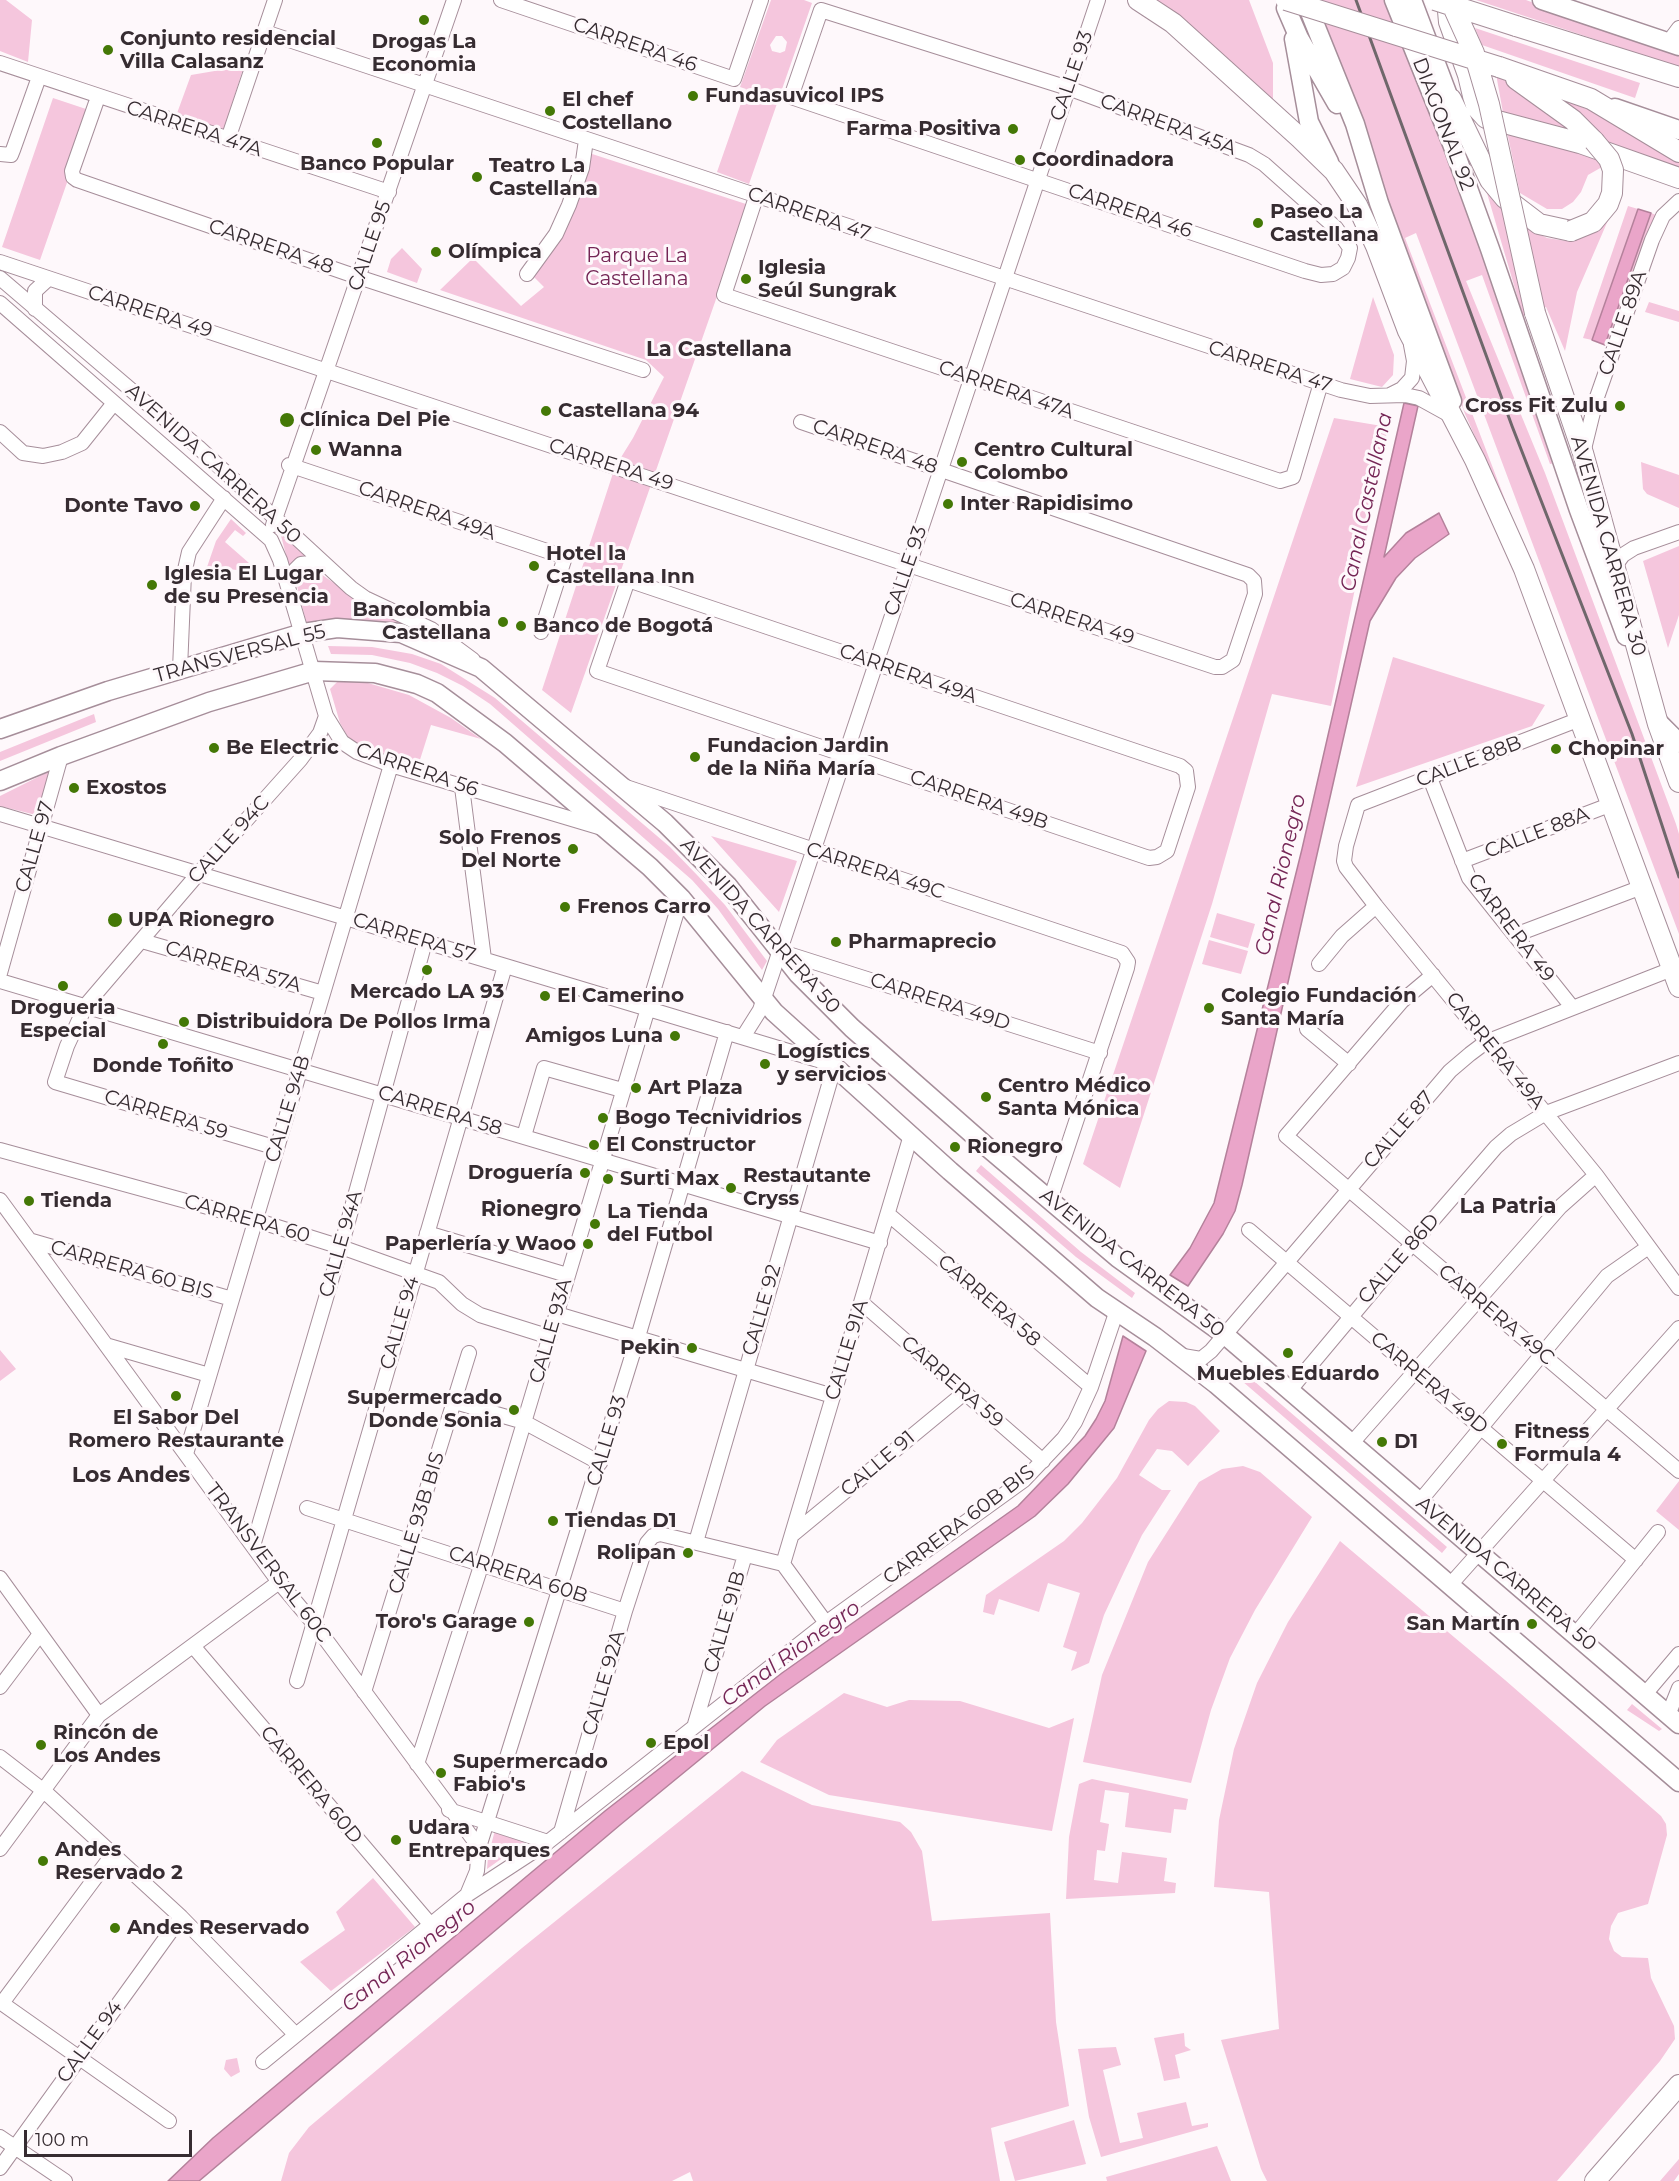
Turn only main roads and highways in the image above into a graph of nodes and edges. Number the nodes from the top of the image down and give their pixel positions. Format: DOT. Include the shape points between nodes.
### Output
graph roads {
  1 [pos="1138,0"];
  2 [pos="1305,0"];
  3 [pos="1394,0"];
  4 [pos="1412,0"];
  5 [pos="1435,0"];
  6 [pos="1449,0"];
  7 [pos="1542,0"];
  8 [pos="1570,0"];
  9 [pos="1285,3"];
  10 [pos="1677,37"];
  11 [pos="1499,67"];
  12 [pos="1679,77"];
  13 [pos="1451,99"];
  14 [pos="1591,99"];
  15 [pos="1679,130"];
  16 [pos="1679,152"];
  17 [pos="1334,171"];
  18 [pos="1370,176"];
  19 [pos="1679,178"];
  20 [pos="1490,249"];
  21 [pos="1475,460"];
  22 [pos="481,668"];
  23 [pos="314,671"];
  24 [pos="1658,724"];
  25 [pos="0,729"];
  26 [pos="1679,743"];
  27 [pos="0,781"];
  28 [pos="1679,782"];
  29 [pos="1676,978"];
  30 [pos="1674,1719"];
  31 [pos="1679,1782"];
  32 [pos="1679,2085"];
  33 [pos="1595,2181"];
  1 -- 17 [label="highway" via="1173,22"];
  2 -- 18 [label="main road" via="1355,124"];
  3 -- 20 [label="main road, DIAGONAL 92"];
  4 -- 13 [label="main road, DIAGONAL 92"];
  5 -- 12 [label="highway, bridge"];
  6 -- 19 [label="highway" via="1449,22 1477,108 1486,118 1580,143"];
  6 -- 24 [label="highway, AVENIDA CARRERA 30, bridge" via="1474,53 1489,104 1535,312 1583,453"];
  7 -- 10 [label="main road"];
  8 -- 10 [label="main road"];
  9 -- 11 [label="highway, bridge"];
  9 -- 17 [label="main road" via="1309,122"];
  9 -- 18 [label="main road"];
  11 -- 13 [label="highway, bridge" via="1573,120 1609,159 1613,170 1612,193 1593,222 1571,231 1539,224 1518,209 1497,189"];
  11 -- 14 [label="highway"];
  13 -- 20 [label="main road, DIAGONAL 92"];
  14 -- 15 [label="main road"];
  14 -- 16 [label="highway"];
  17 -- 21 [label="highway" via="1366,223 1408,331"];
  18 -- 21 [label="main road"];
  20 -- 24 [label="main road, DIAGONAL 92" via="1579,510"];
  21 -- 29 [label="highway" via="1524,569"];
  22 -- 25 [label="main road, TRANSVERSAL 55" via="401,633 337,628 303,633 180,669"];
  22 -- 30 [label="main road, AVENIDA CARRERA 50" via="622,785 715,871 798,974 852,1028 1131,1267 1225,1335"];
  23 -- 27 [label="main road, TRANSVERSAL 55" via="209,702"];
  23 -- 31 [label="main road, AVENIDA CARRERA 50" via="375,673 437,693 505,743 681,898 763,1000 830,1070 1116,1313 1180,1356"];
  24 -- 26 [label="main road"];
  24 -- 28 [label="highway, AVENIDA CARRERA 30"];
  32 -- 33 [label="highway"];
}
